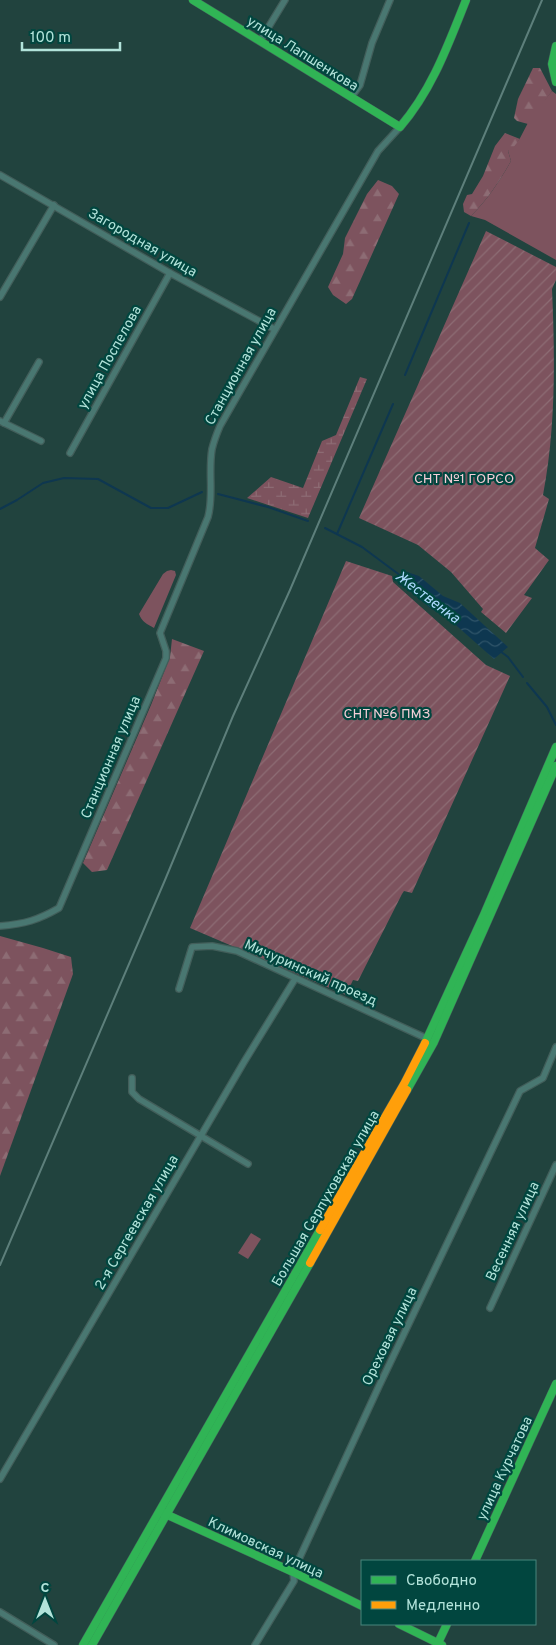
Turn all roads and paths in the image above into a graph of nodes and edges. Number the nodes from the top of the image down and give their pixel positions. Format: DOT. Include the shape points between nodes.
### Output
graph roads {
  1 [pos="193,0"];
  2 [pos="285,0"];
  3 [pos="390,0"];
  4 [pos="466,0"];
  5 [pos="260,41"];
  6 [pos="556,46"];
  7 [pos="556,82"];
  8 [pos="351,97"];
  9 [pos="400,127"];
  10 [pos="0,175"];
  11 [pos="54,205"];
  12 [pos="170,273"];
  13 [pos="0,297"];
  14 [pos="274,329"];
  15 [pos="39,362"];
  16 [pos="2,422"];
  17 [pos="42,441"];
  18 [pos="70,453"];
  19 [pos="556,747"];
  20 [pos="556,766"];
  21 [pos="0,926"];
  22 [pos="295,979"];
  23 [pos="179,989"];
  24 [pos="428,1039"];
  25 [pos="556,1047"];
  26 [pos="132,1078"];
  27 [pos="201,1136"];
  28 [pos="248,1164"];
  29 [pos="556,1165"];
  30 [pos="490,1308"];
  31 [pos="556,1384"];
  32 [pos="0,1479"];
  33 [pos="162,1513"];
  34 [pos="475,1560"];
  35 [pos="293,1572"];
  36 [pos="361,1606"];
  37 [pos="0,1612"];
  38 [pos="400,1625"];
  39 [pos="447,1625"];
  40 [pos="440,1644"];
  41 [pos="54,1645"];
  42 [pos="83,1645"];
  43 [pos="92,1645"];
  44 [pos="255,1645"];
  1 -- 5 [label="main road, улица Лапшенкова"];
  2 -- 5 [label="street"];
  3 -- 8 [label="street" via="372,42 360,85"];
  4 -- 9 [label="main road, Станционная улица" via="424,97"];
  5 -- 8 [label="main road, улица Лапшенкова"];
  6 -- 7 [label="main road" via="551,67"];
  8 -- 9 [label="main road, улица Лапшенкова"];
  9 -- 14 [label="street, Станционная улица" via="378,151"];
  10 -- 11 [label="street, Загородная улица"];
  11 -- 12 [label="street, Загородная улица"];
  11 -- 13 [label="street"];
  12 -- 14 [label="street, Загородная улица"];
  12 -- 18 [label="street, улица Поспелова"];
  14 -- 21 [label="street, Станционная улица" via="220,426 212,449 212,503 208,517 160,633 166,658 59,908 28,923"];
  15 -- 16 [label="street"];
  16 -- 17 [label="street"];
  19 -- 24 [label="main road, Большая Серпуховская улица"];
  20 -- 33 [label="main road, Большая Серпуховская улица" via="434,1042 368,1163"];
  22 -- 23 [label="street, Мичуринский проезд" via="237,951 212,946 192,947"];
  22 -- 24 [label="street, Мичуринский проезд"];
  22 -- 27 [label="street, 2-я Сергеевская улица"];
  24 -- 33 [label="main road, Большая Серпуховская улица"];
  25 -- 35 [label="street, Ореховая улица" via="543,1078 520,1091"];
  26 -- 27 [label="street" via="132,1092 138,1099"];
  27 -- 28 [label="street"];
  27 -- 32 [label="street, 2-я Сергеевская улица"];
  29 -- 30 [label="street, Весенняя улица"];
  31 -- 34 [label="main road, улица Курчатова"];
  33 -- 35 [label="main road, Климовская улица"];
  33 -- 42 [label="main road, Большая Серпуховская улица"];
  33 -- 43 [label="main road, Большая Серпуховская улица"];
  35 -- 36 [label="main road, Климовская улица"];
  35 -- 44 [label="street, Ореховая улица" via="294,1581"];
  37 -- 41 [label="street"];
  38 -- 40 [label="main road"];
  39 -- 40 [label="main road"];
}
